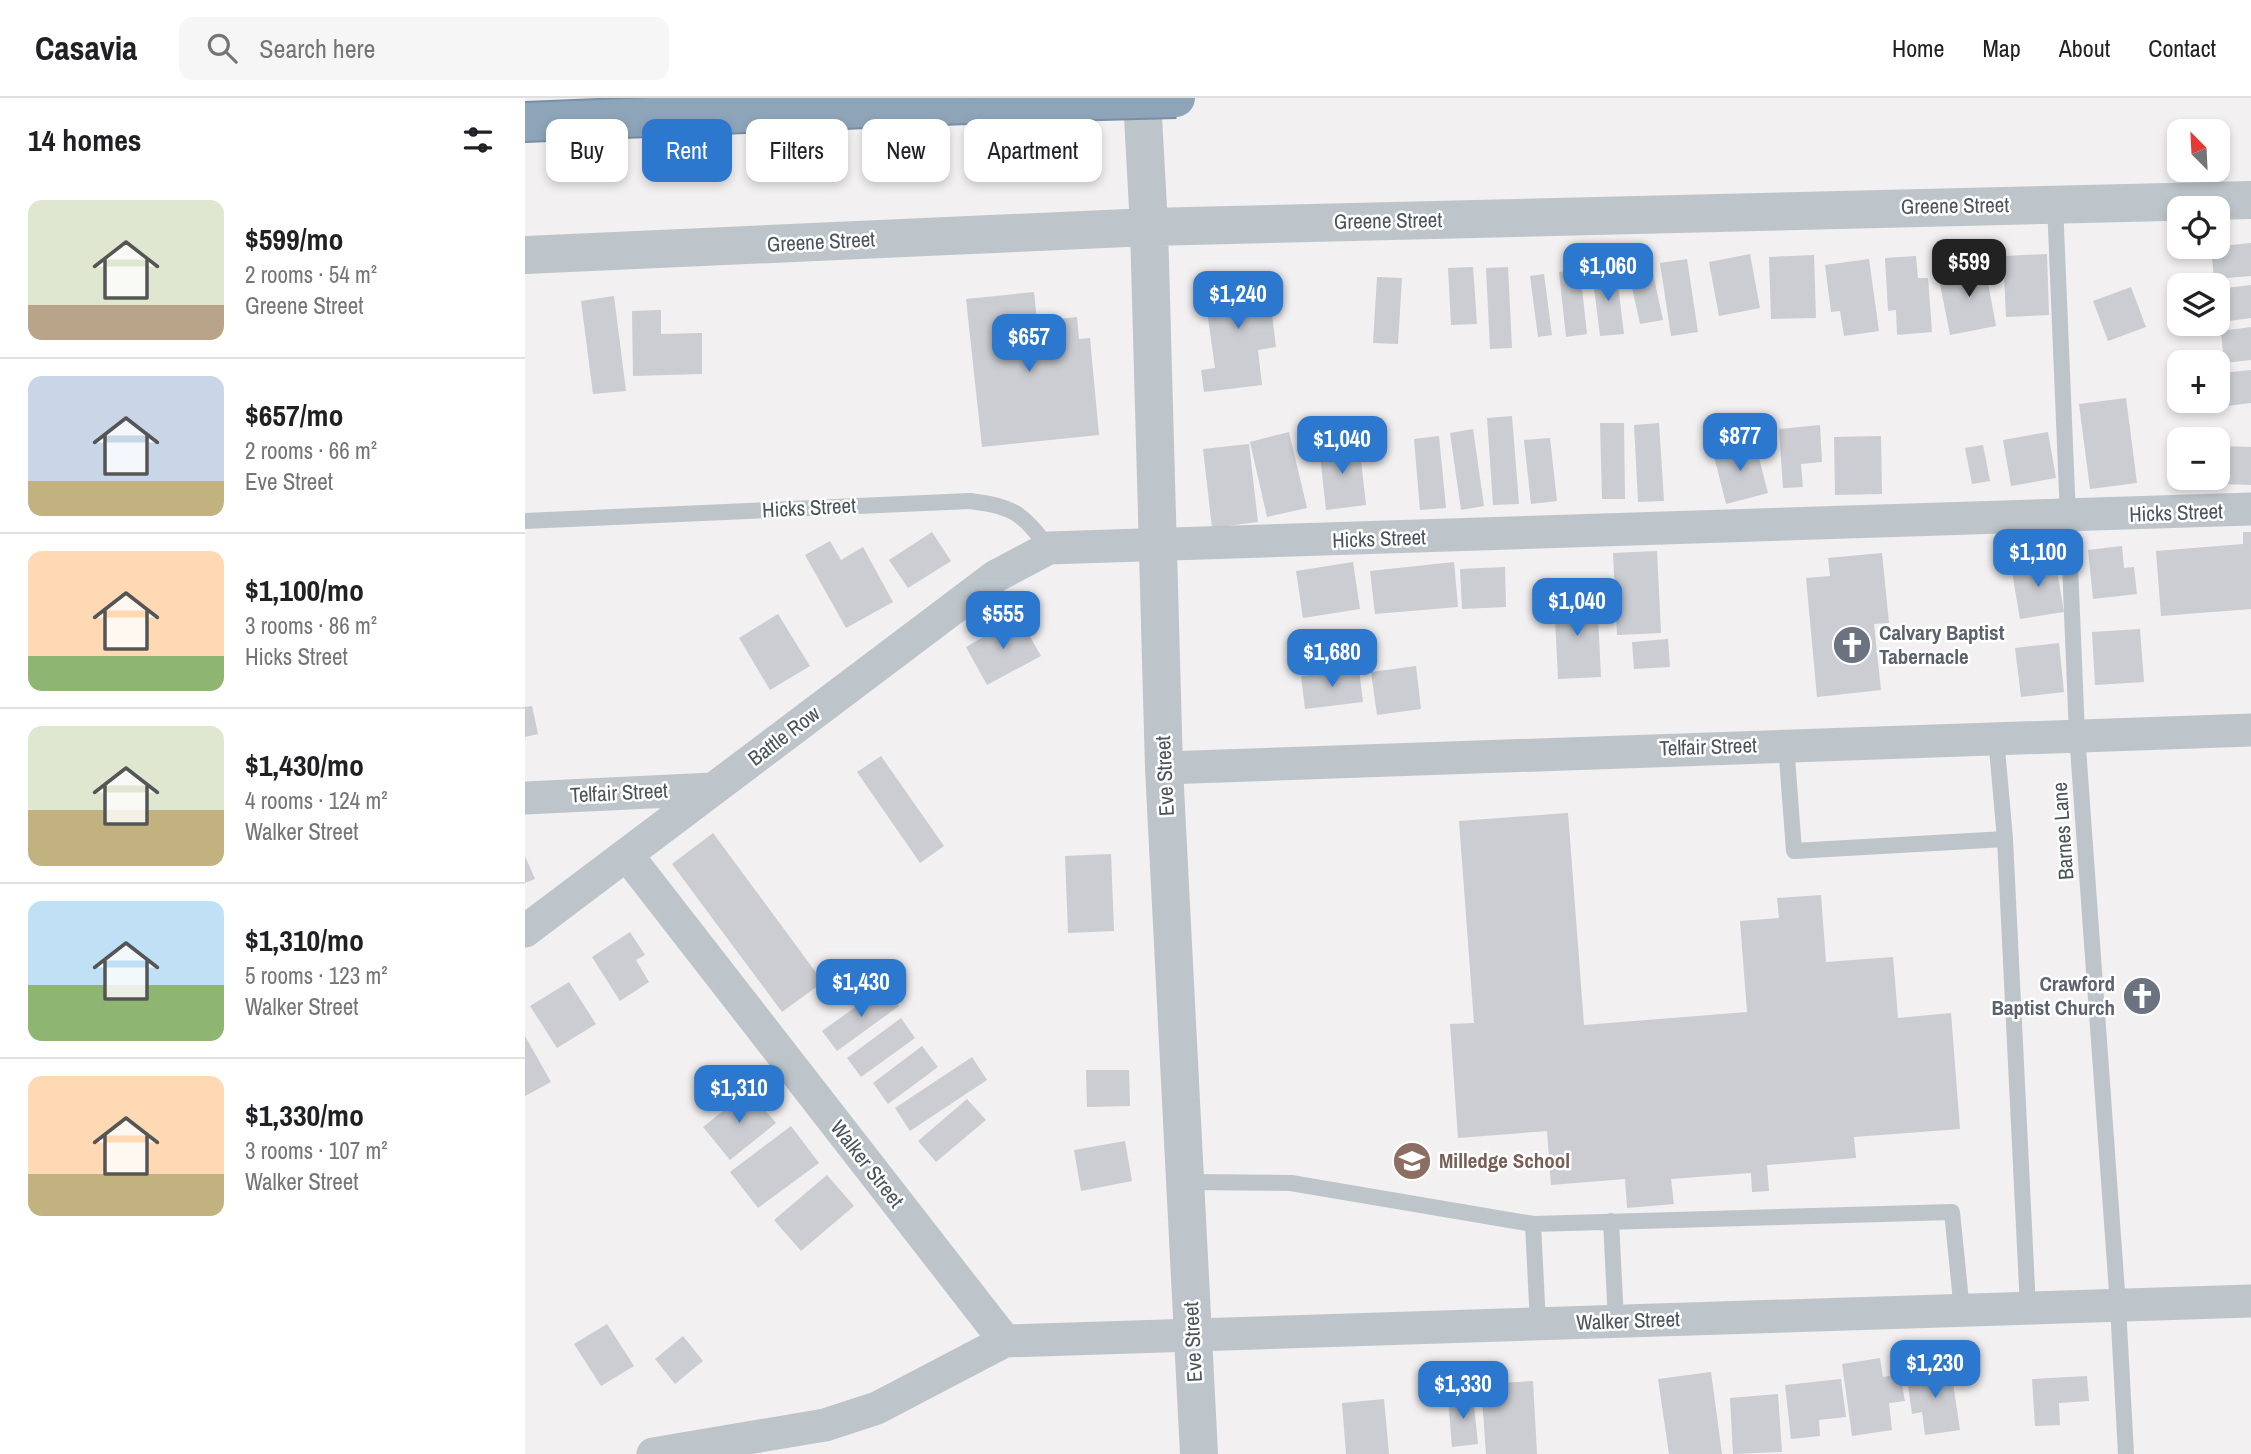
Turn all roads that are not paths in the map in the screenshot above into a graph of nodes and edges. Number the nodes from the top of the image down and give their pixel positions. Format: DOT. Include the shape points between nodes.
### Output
graph roads {
  1 [pos="1142,98"];
  2 [pos="1176,98"];
  3 [pos="525,122"];
  4 [pos="2251,200"];
  5 [pos="2055,204"];
  6 [pos="1149,227"];
  7 [pos="525,255"];
  8 [pos="2251,509"];
  9 [pos="2070,517"];
  10 [pos="525,521"];
  11 [pos="1156,546"];
  12 [pos="1049,548"];
  13 [pos="2251,730"];
  14 [pos="2077,734"];
  15 [pos="1996,737"];
  16 [pos="1786,744"];
  17 [pos="1164,768"];
  18 [pos="713,789"];
  19 [pos="525,797"];
  20 [pos="2005,839"];
  21 [pos="627,855"];
  22 [pos="525,931"];
  23 [pos="1185,1182"];
  24 [pos="1611,1221"];
  25 [pos="1533,1224"];
  26 [pos="2251,1301"];
  27 [pos="2118,1306"];
  28 [pos="2028,1309"];
  29 [pos="1962,1311"];
  30 [pos="1616,1321"];
  31 [pos="1538,1324"];
  32 [pos="1193,1334"];
  33 [pos="1005,1341"];
  34 [pos="653,1454"];
  35 [pos="1199,1454"];
  36 [pos="2126,1454"];
  1 -- 6 [label="street, Eve Street"];
  2 -- 3 [label="highway, bridge"];
  4 -- 5 [label="street, Greene Street"];
  5 -- 6 [label="street, Greene Street"];
  5 -- 9 [label="lane, Barnes Lane"];
  6 -- 7 [label="street, Greene Street"];
  6 -- 11 [label="street, Eve Street"];
  8 -- 9 [label="street, Hicks Street"];
  9 -- 11 [label="street, Hicks Street"];
  9 -- 14 [label="lane, Barnes Lane"];
  10 -- 12 [label="lane, Hicks Street" via="970,501 999,505 1023,516"];
  11 -- 12 [label="street, Hicks Street"];
  11 -- 17 [label="street, Eve Street"];
  12 -- 18 [label="street, Battle Row" via="996,576"];
  13 -- 14 [label="street, Telfair Street"];
  14 -- 15 [label="street, Telfair Street"];
  14 -- 27 [label="lane, Barnes Lane"];
  15 -- 16 [label="street, Telfair Street"];
  15 -- 20 [label="lane"];
  16 -- 17 [label="street, Telfair Street"];
  16 -- 20 [label="lane" via="1794,851"];
  17 -- 23 [label="street, Eve Street"];
  18 -- 19 [label="street, Telfair Street"];
  18 -- 21 [label="street, Battle Row"];
  20 -- 28 [label="lane"];
  21 -- 22 [label="street, Battle Row"];
  21 -- 33 [label="street, Walker Street"];
  23 -- 25 [label="lane" via="1291,1183"];
  23 -- 32 [label="street, Eve Street"];
  24 -- 25 [label="lane"];
  24 -- 29 [label="lane" via="1952,1212"];
  24 -- 30 [label="lane"];
  25 -- 31 [label="lane"];
  26 -- 27 [label="street, Walker Street"];
  27 -- 28 [label="street, Walker Street"];
  27 -- 36 [label="lane, Barnes Lane"];
  28 -- 29 [label="street, Walker Street"];
  29 -- 30 [label="street, Walker Street"];
  30 -- 31 [label="street, Walker Street"];
  31 -- 32 [label="street, Walker Street"];
  32 -- 33 [label="street, Walker Street"];
  32 -- 35 [label="street, Eve Street"];
  33 -- 34 [label="street, Walker Street" via="851,1417"];
}
